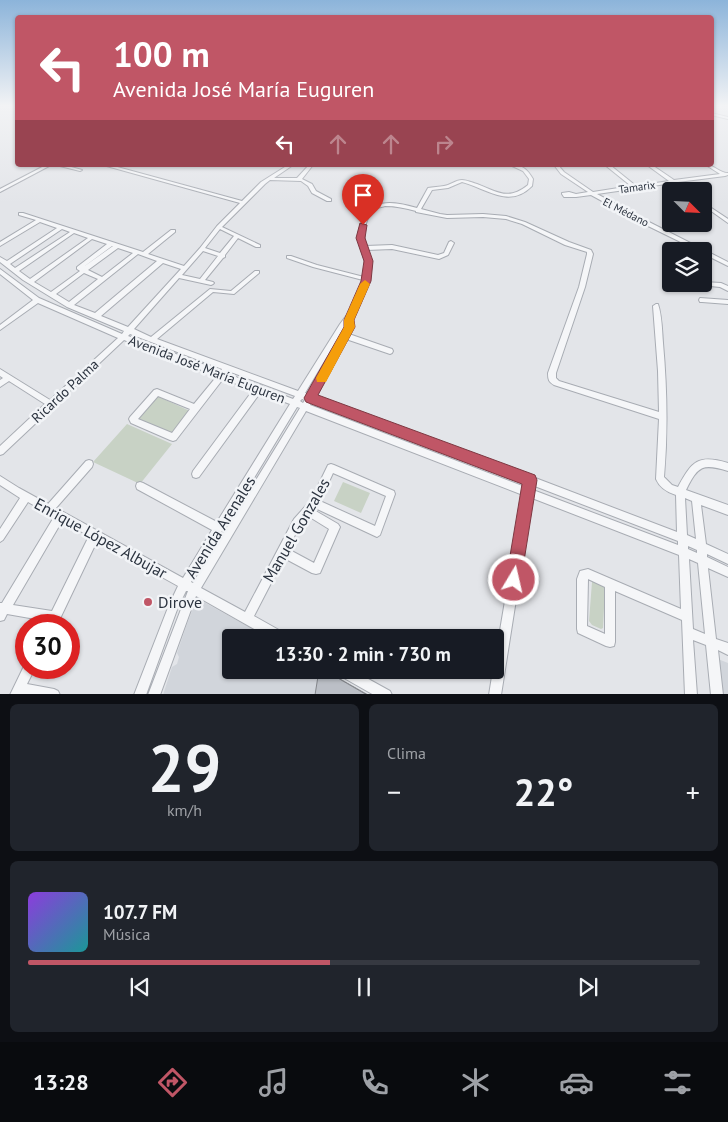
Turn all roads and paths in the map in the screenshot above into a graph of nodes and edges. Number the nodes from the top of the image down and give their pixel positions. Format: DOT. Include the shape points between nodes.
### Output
graph roads {
  1 [pos="45,167"];
  2 [pos="67,167"];
  3 [pos="112,167"];
  4 [pos="288,167"];
  5 [pos="309,167"];
  6 [pos="517,167"];
  7 [pos="557,167"];
  8 [pos="610,167"];
  9 [pos="652,167"];
  10 [pos="712,167"];
  11 [pos="80,170"];
  12 [pos="727,175"];
  13 [pos="269,179"];
  14 [pos="299,179"];
  15 [pos="674,182"];
  16 [pos="662,184"];
  17 [pos="636,187"];
  18 [pos="0,191"];
  19 [pos="591,193"];
  20 [pos="576,196"];
  21 [pos="329,200"];
  22 [pos="244,204"];
  23 [pos="418,210"];
  24 [pos="712,210"];
  25 [pos="21,214"];
  26 [pos="40,220"];
  27 [pos="728,221"];
  28 [pos="62,227"];
  29 [pos="219,227"];
  30 [pos="73,232"];
  31 [pos="174,232"];
  32 [pos="237,236"];
  33 [pos="92,238"];
  34 [pos="686,242"];
  35 [pos="451,243"];
  36 [pos="0,244"];
  37 [pos="114,245"];
  38 [pos="258,246"];
  39 [pos="363,248"];
  40 [pos="202,249"];
  41 [pos="137,252"];
  42 [pos="145,254"];
  43 [pos="223,256"];
  44 [pos="712,256"];
  45 [pos="289,257"];
  46 [pos="162,260"];
  47 [pos="3,262"];
  48 [pos="728,264"];
  49 [pos="185,268"];
  50 [pos="81,269"];
  51 [pos="0,271"];
  52 [pos="15,271"];
  53 [pos="257,272"];
  54 [pos="178,276"];
  55 [pos="102,279"];
  56 [pos="366,279"];
  57 [pos="201,281"];
  58 [pos="30,282"];
  59 [pos="211,283"];
  60 [pos="712,285"];
  61 [pos="728,289"];
  62 [pos="48,293"];
  63 [pos="37,300"];
  64 [pos="702,300"];
  65 [pos="728,302"];
  66 [pos="69,305"];
  67 [pos="656,306"];
  68 [pos="96,316"];
  69 [pos="0,328"];
  70 [pos="126,333"];
  71 [pos="342,335"];
  72 [pos="152,340"];
  73 [pos="390,351"];
  74 [pos="226,370"];
  75 [pos="0,372"];
  76 [pos="8,378"];
  77 [pos="0,384"];
  78 [pos="259,388"];
  79 [pos="306,396"];
  80 [pos="51,404"];
  81 [pos="300,405"];
  82 [pos="196,408"];
  83 [pos="663,417"];
  84 [pos="0,451"];
  85 [pos="89,464"];
  86 [pos="728,467"];
  87 [pos="196,474"];
  88 [pos="0,480"];
  89 [pos="530,480"];
  90 [pos="140,486"];
  91 [pos="529,491"];
  92 [pos="680,492"];
  93 [pos="26,497"];
  94 [pos="696,498"];
  95 [pos="311,507"];
  96 [pos="49,509"];
  97 [pos="728,510"];
  98 [pos="60,515"];
  99 [pos="219,528"];
  100 [pos="96,534"];
  101 [pos="0,538"];
  102 [pos="682,538"];
  103 [pos="702,548"];
  104 [pos="281,551"];
  105 [pos="682,551"];
  106 [pos="728,558"];
  107 [pos="703,561"];
  108 [pos="728,572"];
  109 [pos="185,584"];
  110 [pos="610,584"];
  111 [pos="195,589"];
  112 [pos="2,611"];
  113 [pos="17,614"];
  114 [pos="56,614"];
  115 [pos="686,616"];
  116 [pos="246,618"];
  117 [pos="266,629"];
  118 [pos="687,632"];
  119 [pos="712,643"];
  120 [pos="728,649"];
  121 [pos="24,679"];
  122 [pos="358,679"];
  123 [pos="18,691"];
  124 [pos="54,694"];
  125 [pos="140,694"];
  126 [pos="154,694"];
  127 [pos="386,694"];
  128 [pos="495,694"];
  129 [pos="691,694"];
  130 [pos="717,694"];
  1 -- 18 [label="street"];
  2 -- 11 [label="street"];
  3 -- 22 [label="street"];
  4 -- 13 [label="street, Ricardo Palma"];
  5 -- 14 [label="street"];
  6 -- 23 [label="street" via="525,170 531,179 530,186 521,194 493,193 462,181 430,189"];
  7 -- 19 [label="street, El Médano" via="560,173"];
  8 -- 17 [label="street"];
  9 -- 15 [label="street"];
  10 -- 12 [label="street"];
  12 -- 15 [label="street, Tamarix"];
  13 -- 14 [label="street"];
  13 -- 22 [label="street, Ricardo Palma"];
  14 -- 21 [label="street"];
  16 -- 17 [label="street, Tamarix"];
  17 -- 19 [label="street, Tamarix"];
  19 -- 20 [label="street, Tamarix"];
  19 -- 34 [label="street, El Médano"];
  22 -- 29 [label="street, Ricardo Palma"];
  23 -- 39 [label="street" via="392,203 374,208 368,213 361,230"];
  23 -- 83 [label="street" via="443,216 504,217 530,224 565,243 588,250 590,254 582,288 552,380"];
  24 -- 27 [label="street"];
  25 -- 26 [label="street"];
  26 -- 28 [label="street"];
  26 -- 36 [label="street"];
  28 -- 30 [label="street"];
  28 -- 47 [label="street"];
  29 -- 32 [label="street"];
  29 -- 40 [label="street, Ricardo Palma"];
  30 -- 33 [label="street"];
  30 -- 52 [label="street"];
  31 -- 42 [label="street"];
  32 -- 38 [label="street"];
  32 -- 43 [label="street"];
  33 -- 37 [label="street"];
  33 -- 58 [label="street"];
  35 -- 39 [label="street" via="446,254 440,257 392,247"];
  37 -- 41 [label="street"];
  37 -- 50 [label="street"];
  39 -- 56 [label="street" via="369,261"];
  40 -- 43 [label="street"];
  40 -- 49 [label="street, Ricardo Palma"];
  41 -- 42 [label="street"];
  41 -- 55 [label="street"];
  42 -- 46 [label="street"];
  43 -- 57 [label="street"];
  44 -- 48 [label="street, El Médano"];
  45 -- 56 [label="street"];
  46 -- 49 [label="street"];
  46 -- 68 [label="street"];
  47 -- 52 [label="street, Avenida José María Euguren"];
  49 -- 54 [label="street, Ricardo Palma"];
  50 -- 55 [label="street"];
  50 -- 62 [label="street"];
  51 -- 63 [label="street, Avenida José María Euguren"];
  52 -- 58 [label="street, Avenida José María Euguren"];
  53 -- 72 [label="street" via="232,293 212,290"];
  54 -- 57 [label="street"];
  54 -- 70 [label="street, Ricardo Palma"];
  55 -- 66 [label="street"];
  56 -- 71 [label="street, Avenida Arenales" via="349,327"];
  57 -- 59 [label="street"];
  58 -- 62 [label="street, Avenida José María Euguren"];
  60 -- 61 [label="street"];
  62 -- 66 [label="street, Avenida José María Euguren"];
  63 -- 69 [label="street"];
  63 -- 70 [label="street, Avenida José María Euguren"];
  64 -- 65 [label="street"];
  66 -- 68 [label="street, Avenida José María Euguren"];
  67 -- 83 [label="street"];
  68 -- 70 [label="street, Avenida José María Euguren"];
  70 -- 72 [label="street, Avenida José María Euguren"];
  70 -- 74 [label="street, Avenida José María Euguren"];
  70 -- 80 [label="street, Ricardo Palma"];
  71 -- 73 [label="street"];
  71 -- 79 [label="street, Avenida Arenales"];
  72 -- 74 [label="street, Avenida José María Euguren"];
  74 -- 78 [label="street, Avenida José María Euguren"];
  74 -- 79 [label="street, Avenida José María Euguren"];
  74 -- 82 [label="street"];
  75 -- 76 [label="street"];
  76 -- 77 [label="street"];
  76 -- 80 [label="street"];
  78 -- 81 [label="street, Avenida José María Euguren"];
  78 -- 87 [label="street"];
  79 -- 81 [label="street, Avenida Arenales"];
  79 -- 89 [label="street, Avenida José María Euguren"];
  80 -- 84 [label="street, Ricardo Palma"];
  81 -- 91 [label="street, Avenida José María Euguren"];
  81 -- 99 [label="street, Avenida Arenales"];
  81 -- 111 [label="street, Avenida Arenales"];
  82 -- 82 [label="street" via="171,437 133,419 158,392"];
  83 -- 92 [label="street" via="660,479 665,486"];
  85 -- 96 [label="street"];
  86 -- 92 [label="street" via="710,461 700,463"];
  88 -- 93 [label="street, Enrique López Albujar"];
  89 -- 91 [label="street"];
  89 -- 102 [label="street, Avenida José María Euguren"];
  90 -- 99 [label="street"];
  91 -- 105 [label="street, Avenida José María Euguren"];
  91 -- 128 [label="street"];
  92 -- 94 [label="street"];
  92 -- 102 [label="street"];
  93 -- 96 [label="street, Enrique López Albujar"];
  93 -- 101 [label="street"];
  94 -- 97 [label="street"];
  94 -- 103 [label="street"];
  95 -- 95 [label="street, Manuel Gonzales" via="331,468 392,494 377,532"];
  95 -- 104 [label="street, Manuel Gonzales" via="297,522"];
  95 -- 104 [label="street" via="335,528 316,569"];
  96 -- 98 [label="street, Enrique López Albujar"];
  98 -- 100 [label="street, Enrique López Albujar"];
  98 -- 112 [label="street"];
  99 -- 109 [label="street, Avenida Arenales"];
  100 -- 109 [label="street, Enrique López Albujar"];
  100 -- 114 [label="street"];
  102 -- 103 [label="street, Avenida José María Euguren"];
  102 -- 105 [label="street"];
  103 -- 106 [label="street, Avenida José María Euguren"];
  103 -- 107 [label="street"];
  104 -- 116 [label="street, Manuel Gonzales"];
  105 -- 107 [label="street, Avenida José María Euguren"];
  105 -- 115 [label="street"];
  107 -- 108 [label="street, Avenida José María Euguren"];
  107 -- 119 [label="street"];
  109 -- 111 [label="street, Enrique López Albujar"];
  109 -- 125 [label="street, Avenida Arenales"];
  110 -- 110 [label="street" via="610,642 582,629 582,579 588,574"];
  110 -- 115 [label="street"];
  111 -- 116 [label="street, Enrique López Albujar"];
  111 -- 126 [label="street, Avenida Arenales"];
  112 -- 113 [label="street"];
  115 -- 118 [label="street"];
  116 -- 117 [label="street, Enrique López Albujar"];
  118 -- 119 [label="street"];
  118 -- 129 [label="street"];
  119 -- 120 [label="street"];
  119 -- 130 [label="street"];
  121 -- 123 [label="street"];
  122 -- 127 [label="street"];
  123 -- 124 [label="street"];
}
